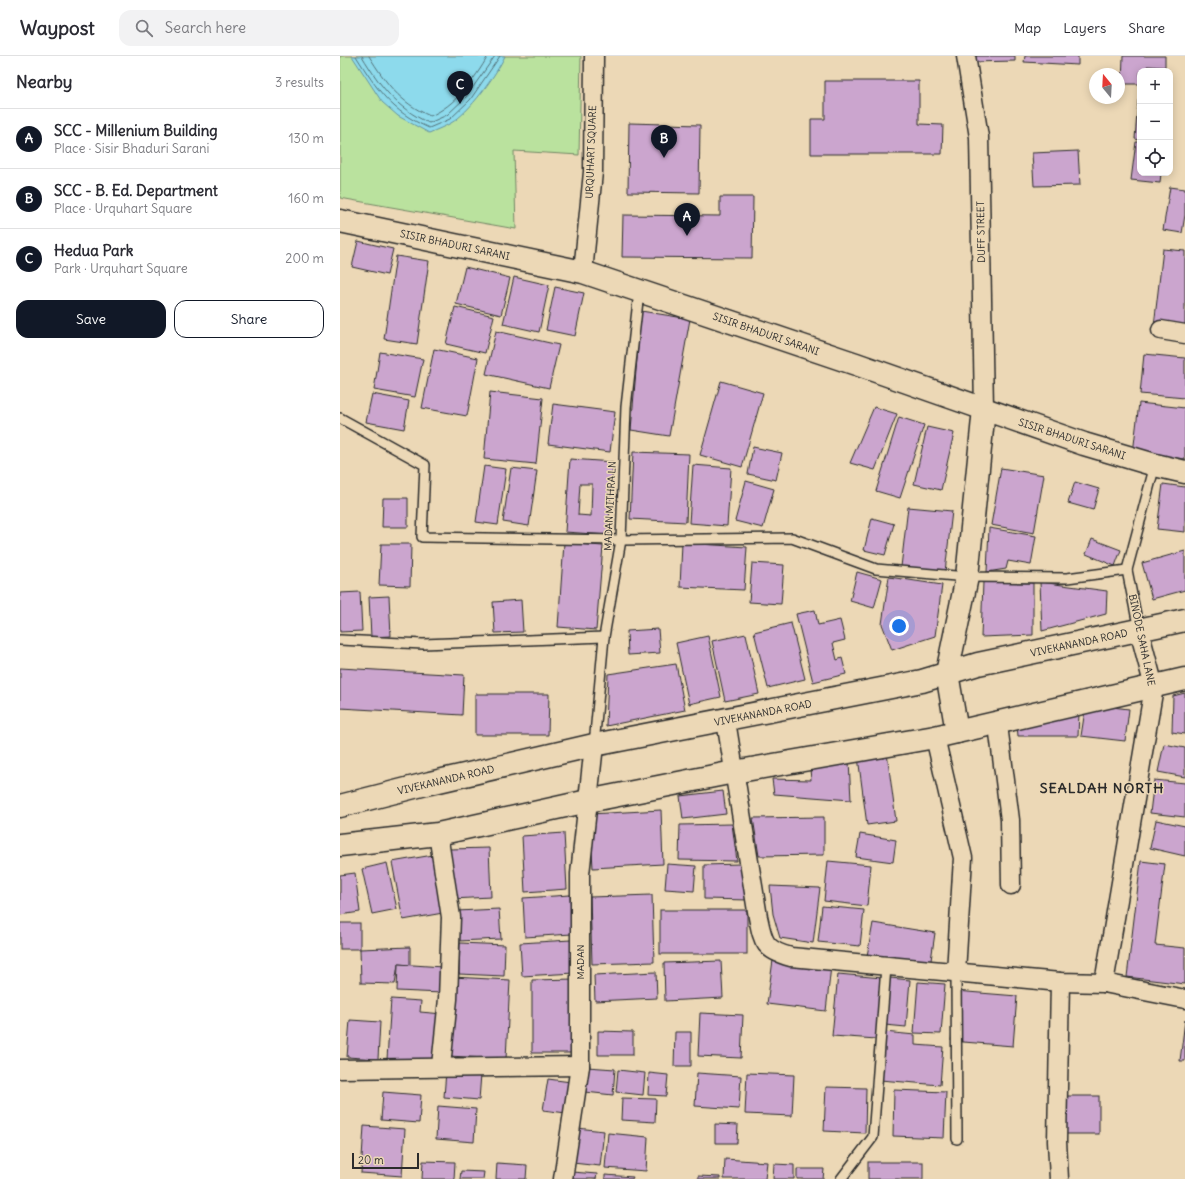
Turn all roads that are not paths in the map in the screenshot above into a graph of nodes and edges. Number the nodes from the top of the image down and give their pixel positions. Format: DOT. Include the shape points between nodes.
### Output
graph roads {
  1 [pos="594,56"];
  2 [pos="966,56"];
  3 [pos="340,221"];
  4 [pos="583,272"];
  5 [pos="639,291"];
  6 [pos="1161,330"];
  7 [pos="1185,334"];
  8 [pos="984,409"];
  9 [pos="340,418"];
  10 [pos="1155,465"];
  11 [pos="1185,472"];
  12 [pos="621,540"];
  13 [pos="1127,570"];
  14 [pos="967,577"];
  15 [pos="1185,620"];
  16 [pos="1138,630"];
  17 [pos="604,637"];
  18 [pos="340,640"];
  19 [pos="947,673"];
  20 [pos="1185,679"];
  21 [pos="1154,687"];
  22 [pos="726,721"];
  23 [pos="996,723"];
  24 [pos="957,732"];
  25 [pos="935,737"];
  26 [pos="594,745"];
  27 [pos="734,772"];
  28 [pos="588,801"];
  29 [pos="340,806"];
  30 [pos="438,834"];
  31 [pos="340,845"];
  32 [pos="1011,886"];
  33 [pos="886,967"];
  34 [pos="956,972"];
  35 [pos="1060,982"];
  36 [pos="1104,983"];
  37 [pos="1185,1000"];
  38 [pos="441,1066"];
  39 [pos="580,1066"];
  40 [pos="340,1068"];
  41 [pos="957,1139"];
  42 [pos="563,1179"];
  43 [pos="841,1179"];
  44 [pos="1059,1179"];
  1 -- 4 [label="street, URQUHART SQUARE" via="593,172"];
  2 -- 8 [label="street, DUFF STREET" via="979,137"];
  3 -- 4 [label="main road, SISIR BHADURI SARANI"];
  4 -- 5 [label="main road, SISIR BHADURI SARANI"];
  5 -- 8 [label="main road, SISIR BHADURI SARANI"];
  5 -- 12 [label="lane, MADAN MITHRA LN" via="626,407"];
  6 -- 7 [label="street"];
  8 -- 10 [label="main road, SISIR BHADURI SARANI" via="1084,444"];
  8 -- 14 [label="main road"];
  9 -- 12 [label="lane" via="425,465 422,536"];
  10 -- 11 [label="main road, SISIR BHADURI SARANI"];
  10 -- 13 [label="lane, BINODE SAHA LANE"];
  12 -- 14 [label="lane" via="792,538 876,570"];
  12 -- 17 [label="lane, MADAN MITHRA LN"];
  13 -- 14 [label="lane" via="1067,578"];
  13 -- 16 [label="lane, BINODE SAHA LANE"];
  14 -- 19 [label="main road"];
  15 -- 16 [label="main road, VIVEKANANDA ROAD"];
  16 -- 19 [label="main road, VIVEKANANDA ROAD"];
  16 -- 21 [label="street, BINODE SAHA LANE"];
  17 -- 18 [label="lane" via="423,644"];
  17 -- 26 [label="lane, MADAN MITHRA LN"];
  19 -- 22 [label="main road, VIVEKANANDA ROAD" via="922,681"];
  19 -- 24 [label="main road"];
  20 -- 21 [label="main road"];
  21 -- 23 [label="main road"];
  21 -- 36 [label="street, BINODE SAHA LANE"];
  22 -- 26 [label="main road, VIVEKANANDA ROAD"];
  22 -- 27 [label="street"];
  23 -- 24 [label="main road"];
  23 -- 32 [label="street" via="1010,820"];
  24 -- 25 [label="main road"];
  25 -- 27 [label="main road"];
  25 -- 34 [label="street" via="963,858"];
  26 -- 28 [label="street, MADAN"];
  26 -- 29 [label="main road, VIVEKANANDA ROAD"];
  27 -- 28 [label="main road"];
  27 -- 33 [label="street" via="755,903 766,946 776,953 791,957"];
  28 -- 30 [label="main road"];
  28 -- 39 [label="street, MADAN" via="580,874"];
  30 -- 31 [label="main road"];
  30 -- 38 [label="street" via="451,917 448,999"];
  33 -- 34 [label="street"];
  33 -- 43 [label="lane" via="873,1137"];
  34 -- 35 [label="street"];
  34 -- 41 [label="lane"];
  35 -- 36 [label="street"];
  35 -- 44 [label="street" via="1057,1141"];
  36 -- 37 [label="street"];
  38 -- 39 [label="street"];
  38 -- 40 [label="street"];
  39 -- 42 [label="street, MADAN"];
}
